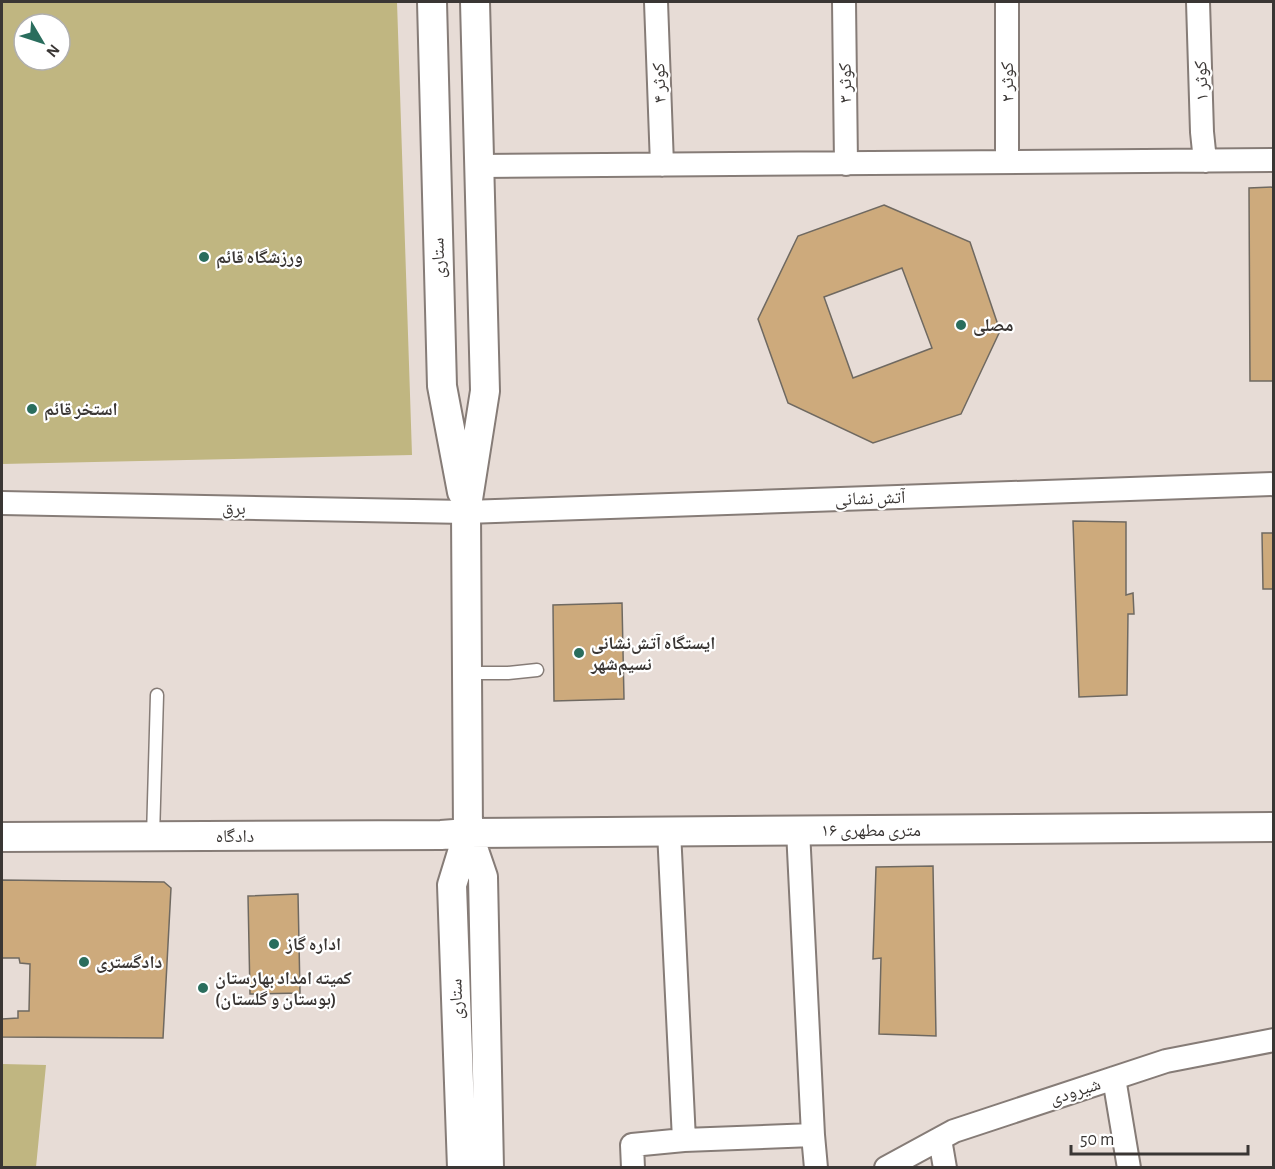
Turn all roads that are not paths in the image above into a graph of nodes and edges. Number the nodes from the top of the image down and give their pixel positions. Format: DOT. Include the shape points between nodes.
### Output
graph roads {
  1 [pos="432,2"];
  2 [pos="475,2"];
  3 [pos="656,2"];
  4 [pos="844,2"];
  5 [pos="1007,2"];
  6 [pos="1198,2"];
  7 [pos="1274,160"];
  8 [pos="1205,161"];
  9 [pos="1007,162"];
  10 [pos="846,164"];
  11 [pos="662,165"];
  12 [pos="479,166"];
  13 [pos="1274,484"];
  14 [pos="2,503"];
  15 [pos="466,512"];
  16 [pos="537,670"];
  17 [pos="467,673"];
  18 [pos="157,695"];
  19 [pos="1274,826"];
  20 [pos="798,830"];
  21 [pos="669,831"];
  22 [pos="468,833"];
  23 [pos="2,837"];
  24 [pos="153,837"];
  25 [pos="1274,1040"];
  26 [pos="1114,1078"];
  27 [pos="813,1135"];
  28 [pos="940,1139"];
  29 [pos="684,1140"];
  30 [pos="462,1167"];
  31 [pos="489,1167"];
  32 [pos="633,1167"];
  33 [pos="816,1167"];
  34 [pos="886,1167"];
  35 [pos="945,1167"];
  36 [pos="1130,1167"];
  1 -- 15 [label="street, ستاری" via="442,386"];
  2 -- 12 [label="street, ستاری"];
  3 -- 11 [label="street, کوثر ۴"];
  4 -- 10 [label="street, کوثر ۳"];
  5 -- 9 [label="street, کوثر ۲"];
  6 -- 8 [label="street, کوثر ۱"];
  7 -- 8 [label="street"];
  8 -- 9 [label="street"];
  9 -- 10 [label="street"];
  10 -- 11 [label="street"];
  11 -- 12 [label="street"];
  12 -- 15 [label="street, ستاری" via="485,391"];
  13 -- 15 [label="street, آتش نشانی"];
  14 -- 15 [label="street, برق"];
  15 -- 17 [label="street, ستاری"];
  16 -- 17 [label="lane"];
  17 -- 22 [label="street, ستاری"];
  18 -- 24 [label="lane"];
  19 -- 20 [label="street, ۱۶ متری مطهری"];
  20 -- 21 [label="street, ۱۶ متری مطهری"];
  20 -- 27 [label="street"];
  21 -- 22 [label="street, ۱۶ متری مطهری"];
  21 -- 29 [label="street"];
  22 -- 24 [label="street, دادگاه"];
  22 -- 30 [label="street, ستاری" via="452,885"];
  22 -- 31 [label="street, ستاری" via="483,877"];
  23 -- 24 [label="street, دادگاه"];
  25 -- 26 [label="street, شیرودی" via="1166,1061"];
  26 -- 28 [label="street, شیرودی"];
  26 -- 36 [label="street"];
  27 -- 29 [label="street"];
  27 -- 33 [label="street"];
  28 -- 34 [label="street, شیرودی"];
  28 -- 35 [label="street"];
  29 -- 32 [label="street" via="632,1145"];
}
